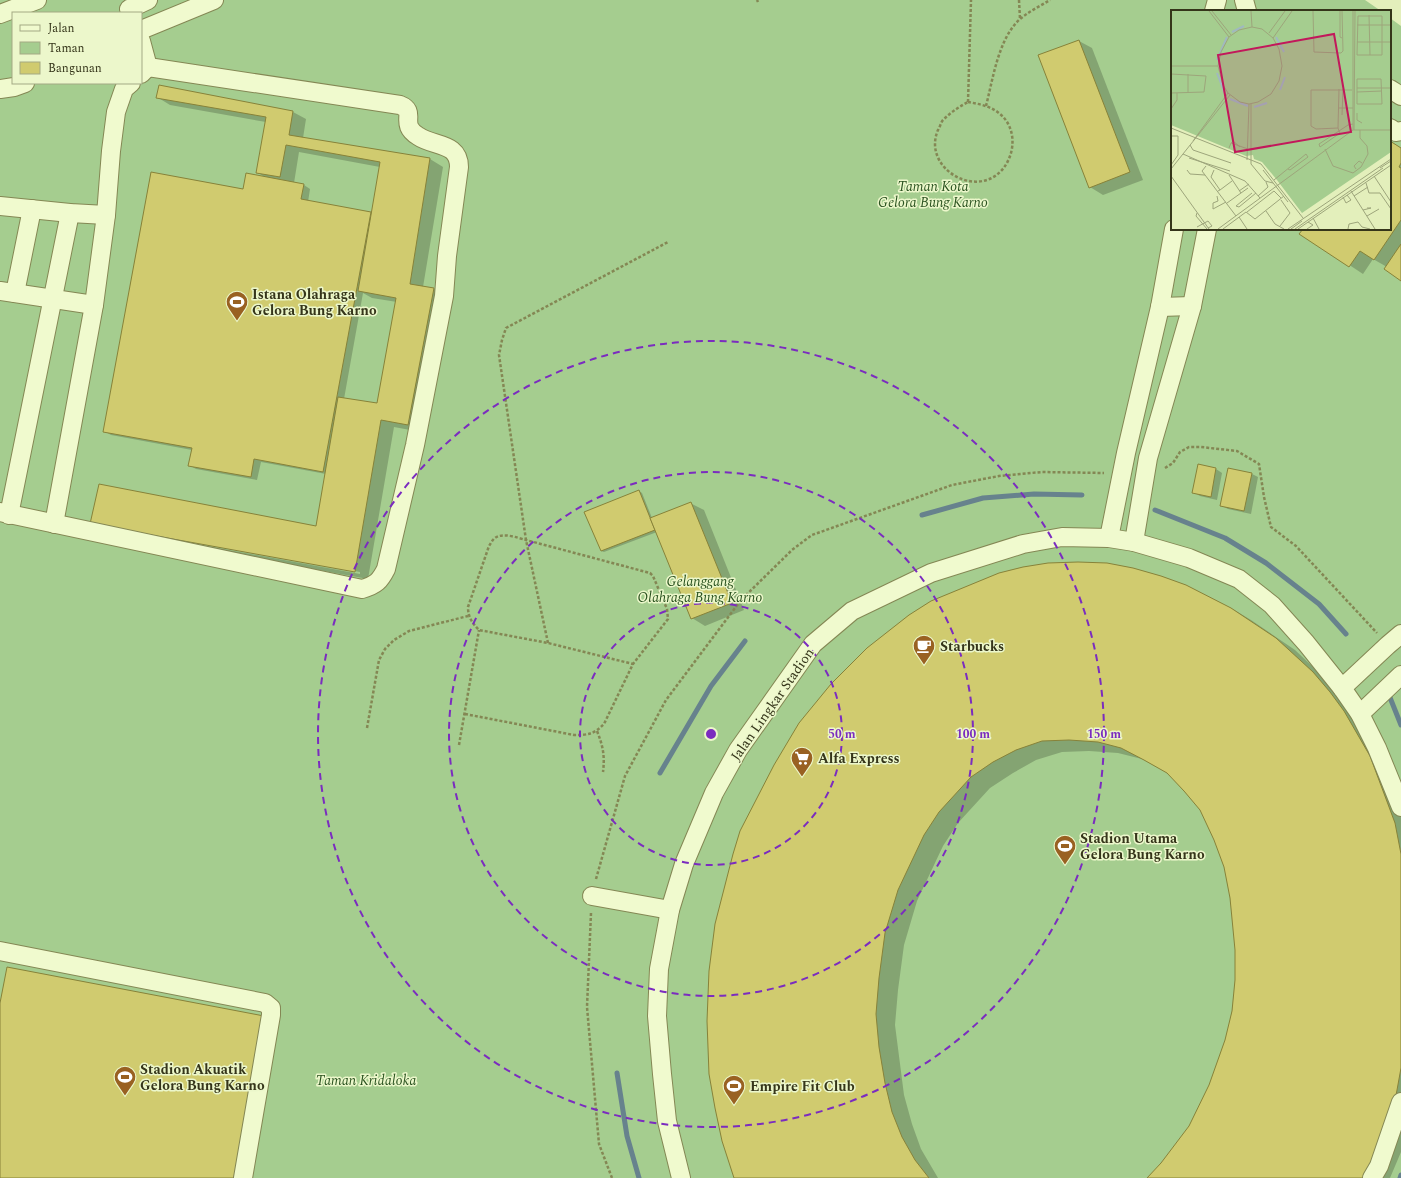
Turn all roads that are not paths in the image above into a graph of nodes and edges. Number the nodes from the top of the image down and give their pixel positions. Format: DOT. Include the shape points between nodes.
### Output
graph roads {
  1 [pos="37,0"];
  2 [pos="148,0"];
  3 [pos="214,0"];
  4 [pos="1217,0"];
  5 [pos="1214,10"];
  6 [pos="130,12"];
  7 [pos="0,14"];
  8 [pos="142,30"];
  9 [pos="142,48"];
  10 [pos="145,71"];
  11 [pos="22,84"];
  12 [pos="130,84"];
  13 [pos="0,89"];
  14 [pos="1391,90"];
  15 [pos="1401,96"];
  16 [pos="1391,129"];
  17 [pos="1401,131"];
  18 [pos="0,206"];
  19 [pos="32,209"];
  20 [pos="70,213"];
  21 [pos="106,215"];
  22 [pos="1174,230"];
  23 [pos="1207,230"];
  24 [pos="7,292"];
  25 [pos="52,298"];
  26 [pos="94,305"];
  27 [pos="1192,306"];
  28 [pos="1160,307"];
  29 [pos="1126,453"];
  30 [pos="1147,463"];
  31 [pos="4,514"];
  32 [pos="54,524"];
  33 [pos="1109,538"];
  34 [pos="1134,542"];
  35 [pos="1394,640"];
  36 [pos="1401,675"];
  37 [pos="1342,688"];
  38 [pos="1360,714"];
  39 [pos="1401,807"];
  40 [pos="592,896"];
  41 [pos="670,910"];
  42 [pos="0,951"];
  43 [pos="1401,1102"];
  44 [pos="243,1178"];
  45 [pos="681,1178"];
  46 [pos="1372,1178"];
  1 -- 7 [label="lane"];
  2 -- 6 [label="lane" via="129,9"];
  3 -- 8 [label="lane"];
  4 -- 5 [label="lane"];
  9 -- 10 [label="lane"];
  10 -- 32 [label="lane" via="400,105 409,111 408,124 411,132 456,153 459,167 444,296 415,445 386,568 374,586 362,589"];
  11 -- 13 [label="lane"];
  12 -- 21 [label="lane" via="124,89 116,112"];
  14 -- 15 [label="lane"];
  16 -- 17 [label="lane" via="1396,132"];
  18 -- 19 [label="lane"];
  19 -- 20 [label="lane"];
  19 -- 24 [label="lane"];
  20 -- 21 [label="lane"];
  20 -- 25 [label="lane"];
  21 -- 26 [label="lane"];
  22 -- 28 [label="lane"];
  23 -- 27 [label="lane"];
  24 -- 25 [label="lane"];
  25 -- 26 [label="lane"];
  25 -- 31 [label="lane"];
  26 -- 32 [label="lane"];
  27 -- 28 [label="lane"];
  27 -- 30 [label="lane"];
  28 -- 29 [label="lane"];
  29 -- 30 [label="lane"];
  29 -- 33 [label="lane"];
  30 -- 34 [label="lane"];
  31 -- 32 [label="lane"];
  33 -- 34 [label="lane, Jalan Lingkar Stadion"];
  33 -- 41 [label="lane, Jalan Lingkar Stadion" via="1062,537 1023,544 931,573 852,611 813,644 738,750 714,793 684,864"];
  34 -- 37 [label="lane, Jalan Lingkar Stadion" via="1189,558 1239,579 1272,605"];
  35 -- 37 [label="lane"];
  36 -- 38 [label="lane"];
  37 -- 38 [label="lane, Jalan Lingkar Stadion"];
  38 -- 39 [label="lane, Jalan Lingkar Stadion"];
  40 -- 41 [label="lane"];
  41 -- 45 [label="lane, Jalan Lingkar Stadion" via="659,968 657,1016 667,1121"];
  42 -- 44 [label="lane" via="265,1003 271,1008 272,1015"];
  43 -- 46 [label="lane" via="1379,1166"];
}
